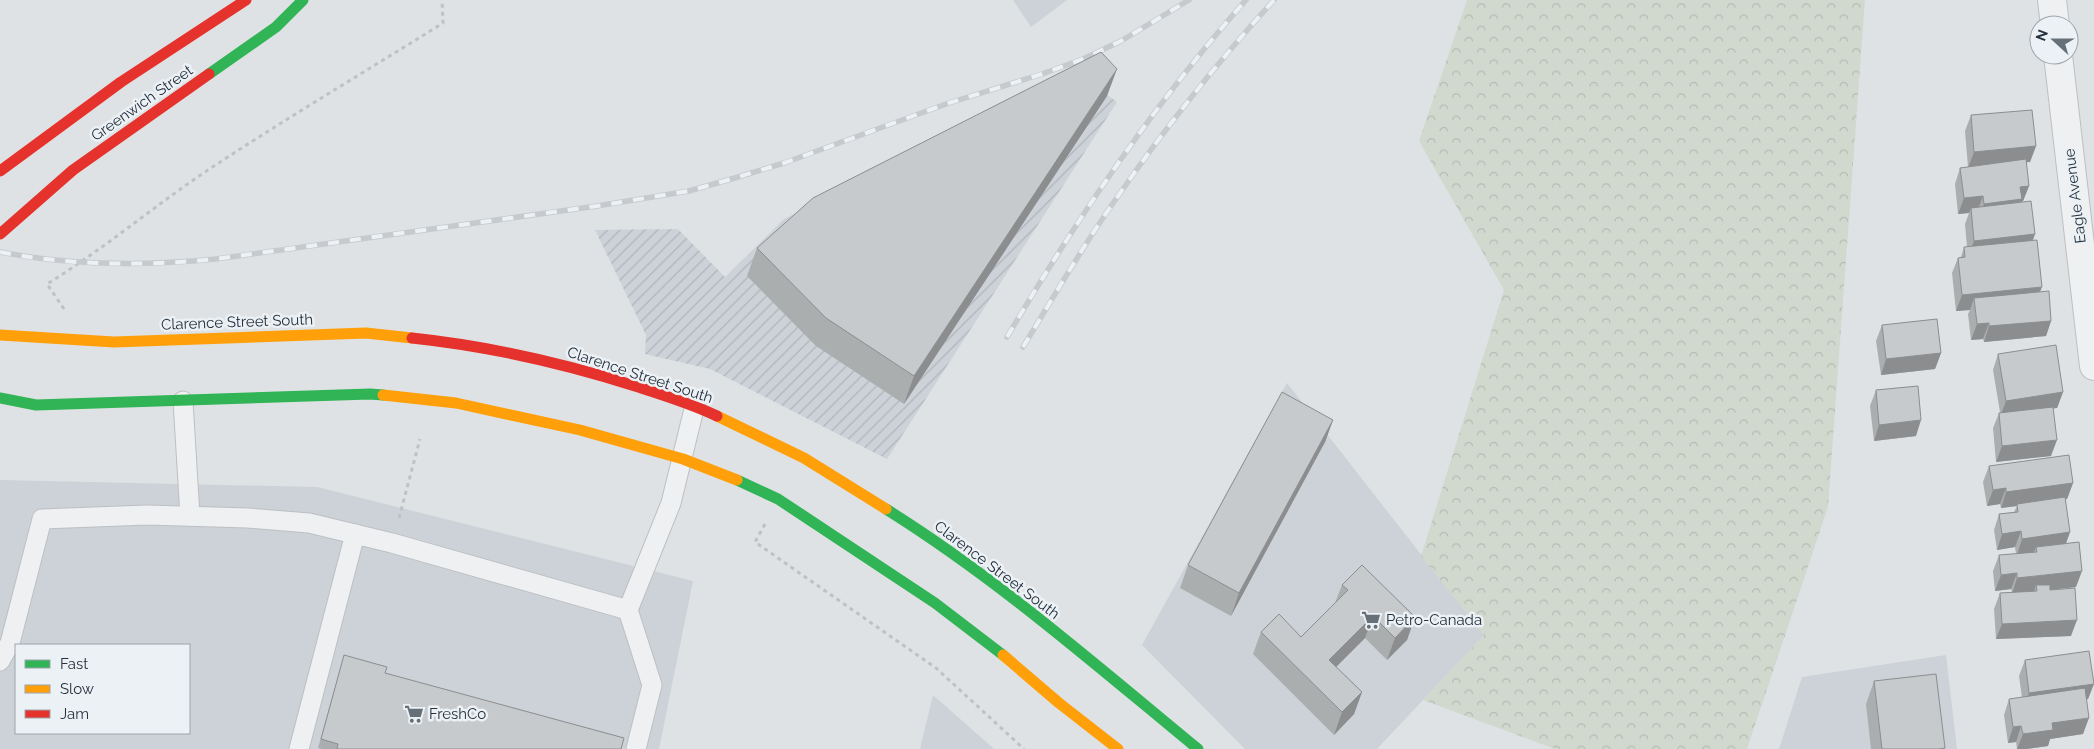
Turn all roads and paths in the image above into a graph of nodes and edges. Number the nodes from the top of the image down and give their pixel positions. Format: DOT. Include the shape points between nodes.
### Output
graph roads {
  1 [pos="246,0"];
  2 [pos="304,0"];
  3 [pos="2052,0"];
  4 [pos="2054,15"];
  5 [pos="2059,65"];
  6 [pos="0,171"];
  7 [pos="0,234"];
  8 [pos="0,335"];
  9 [pos="2094,366"];
  10 [pos="0,398"];
  11 [pos="183,401"];
  12 [pos="695,405"];
  13 [pos="420,439"];
  14 [pos="683,459"];
  15 [pos="190,516"];
  16 [pos="399,518"];
  17 [pos="355,534"];
  18 [pos="628,610"];
  19 [pos="869,622"];
  20 [pos="0,661"];
  21 [pos="299,749"];
  22 [pos="636,749"];
  23 [pos="1024,749"];
  24 [pos="1118,749"];
  25 [pos="1198,749"];
  1 -- 6 [label="main road, Greenwich Street" via="78,112"];
  2 -- 7 [label="main road, Greenwich Street" via="276,27 73,170"];
  3 -- 4 [label="street"];
  5 -- 9 [label="street, Eagle Avenue"];
  8 -- 12 [label="main road, Clarence Street South" via="114,342 366,333 459,342 591,372"];
  10 -- 11 [label="main road" via="36,405"];
  11 -- 14 [label="main road" via="370,394 431,399 580,430"];
  11 -- 15 [label="lane"];
  12 -- 14 [label="lane"];
  12 -- 25 [label="main road, Clarence Street South" via="804,458 929,536 1038,618"];
  13 -- 16 [label="path"];
  14 -- 18 [label="lane" via="671,503"];
  14 -- 24 [label="main road" via="778,499 936,603"];
  15 -- 17 [label="lane" via="310,523"];
  15 -- 20 [label="lane" via="42,519 10,643"];
  17 -- 18 [label="lane"];
  17 -- 21 [label="lane"];
  18 -- 22 [label="lane" via="652,685"];
  19 -- 23 [label="path" via="936,668"];
}
